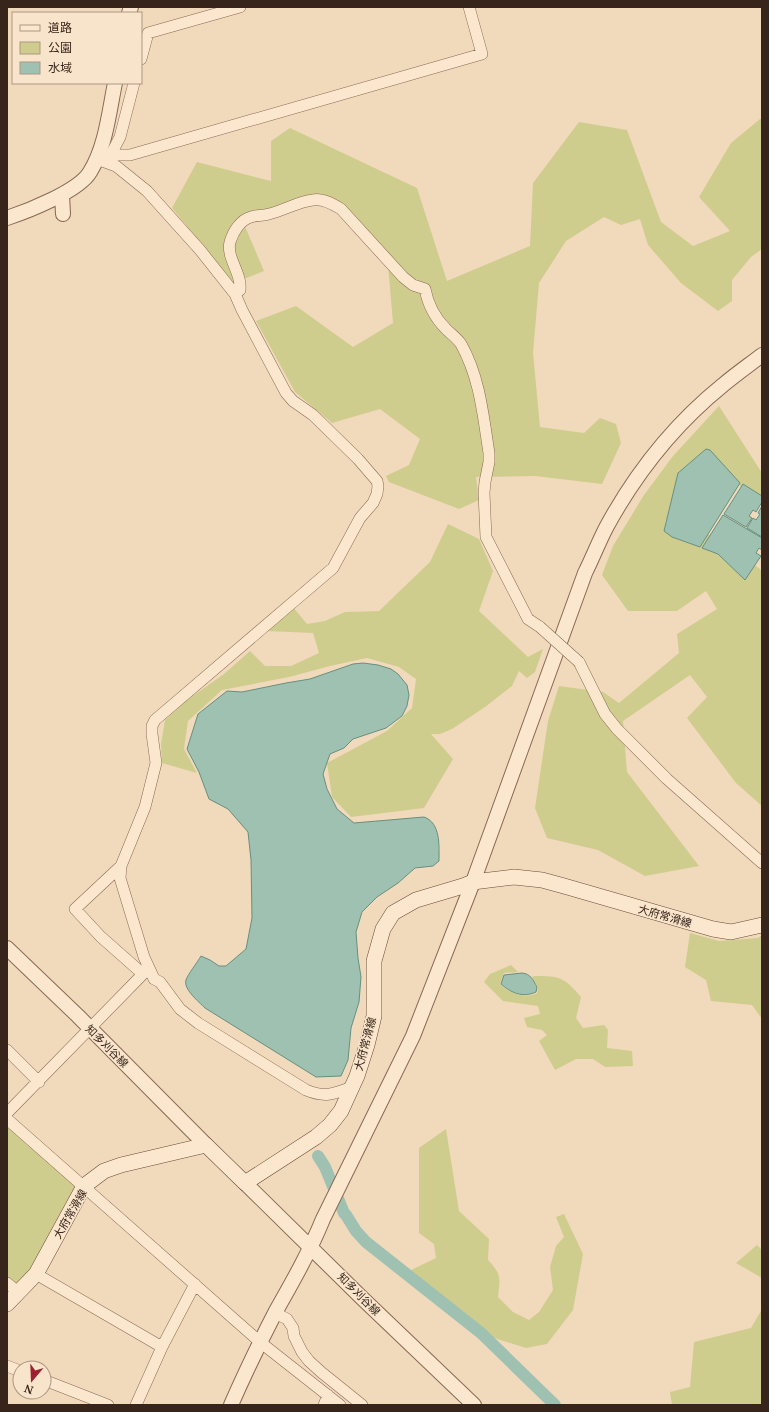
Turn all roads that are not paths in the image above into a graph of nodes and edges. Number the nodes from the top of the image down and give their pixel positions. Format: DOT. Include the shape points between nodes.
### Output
graph roads {
  1 [pos="240,7"];
  2 [pos="469,7"];
  3 [pos="142,55"];
  4 [pos="115,84"];
  5 [pos="134,84"];
  6 [pos="105,159"];
  7 [pos="62,195"];
  8 [pos="64,214"];
  9 [pos="7,218"];
  10 [pos="235,294"];
  11 [pos="762,355"];
  12 [pos="762,863"];
  13 [pos="121,866"];
  14 [pos="473,882"];
  15 [pos="762,925"];
  16 [pos="7,948"];
  17 [pos="147,972"];
  18 [pos="90,1028"];
  19 [pos="7,1050"];
  20 [pos="39,1082"];
  21 [pos="352,1087"];
  22 [pos="7,1113"];
  23 [pos="7,1119"];
  24 [pos="206,1145"];
  25 [pos="245,1183"];
  26 [pos="84,1186"];
  27 [pos="311,1247"];
  28 [pos="36,1274"];
  29 [pos="7,1283"];
  30 [pos="195,1284"];
  31 [pos="19,1293"];
  32 [pos="7,1304"];
  33 [pos="275,1313"];
  34 [pos="260,1342"];
  35 [pos="162,1346"];
  36 [pos="52,1383"];
  37 [pos="326,1400"];
  38 [pos="108,1405"];
  39 [pos="136,1405"];
  40 [pos="231,1405"];
  41 [pos="340,1405"];
  42 [pos="362,1405"];
  43 [pos="474,1405"];
  1 -- 3 [label="street" via="148,34"];
  2 -- 6 [label="street" via="482,54 130,155"];
  4 -- 6 [label="street" via="103,140"];
  5 -- 6 [label="street" via="120,137"];
  6 -- 7 [label="street"];
  6 -- 10 [label="street" via="147,191"];
  7 -- 8 [label="street"];
  7 -- 9 [label="street"];
  10 -- 12 [label="street, bridge" via="240,290 241,282 230,253 230,244 240,224 251,217 266,215 312,200 321,200 341,209 402,277 413,285 425,289 432,311 460,343 474,373 481,398 489,453 484,493 486,537 528,619 579,662 605,714 617,729 667,779"];
  10 -- 13 [label="street" via="286,393 293,402 313,415 358,459 377,481 378,494 360,518 333,568 155,720 152,734 156,763 144,807"];
  11 -- 14 [label="street" via="722,385 693,412 630,489 607,526 585,573"];
  13 -- 17 [label="street" via="120,878"];
  13 -- 17 [label="street" via="75,909 101,936"];
  14 -- 15 [label="main road, 大府常滑線" via="514,877 542,880 713,929 731,932"];
  14 -- 21 [label="main road, 大府常滑線" via="410,903 393,913 383,929 374,961 374,1016"];
  14 -- 27 [label="street" via="413,1036"];
  16 -- 18 [label="street, 知多刈谷線"];
  17 -- 18 [label="street"];
  17 -- 21 [label="street" via="160,982 180,1009 198,1023 306,1090 322,1095 335,1094"];
  18 -- 20 [label="street"];
  18 -- 24 [label="street, 知多刈谷線"];
  19 -- 20 [label="street"];
  20 -- 22 [label="street"];
  21 -- 25 [label="main road, 大府常滑線" via="341,1111 330,1125 316,1137"];
  23 -- 26 [label="street"];
  24 -- 25 [label="main road"];
  24 -- 26 [label="main road, 大府常滑線" via="121,1165 104,1172"];
  25 -- 27 [label="street, 知多刈谷線"];
  26 -- 28 [label="main road, 大府常滑線"];
  26 -- 30 [label="street"];
  27 -- 33 [label="street"];
  27 -- 43 [label="street, 知多刈谷線"];
  28 -- 31 [label="main road, 大府常滑線"];
  28 -- 35 [label="street"];
  29 -- 31 [label="street"];
  30 -- 34 [label="street"];
  30 -- 35 [label="street"];
  31 -- 32 [label="main road, 大府常滑線"];
  33 -- 34 [label="street"];
  33 -- 42 [label="street" via="287,1319 302,1352 309,1361"];
  34 -- 37 [label="street"];
  34 -- 40 [label="street"];
  35 -- 39 [label="street"];
  36 -- 38 [label="street"];
  37 -- 41 [label="street"];
}
